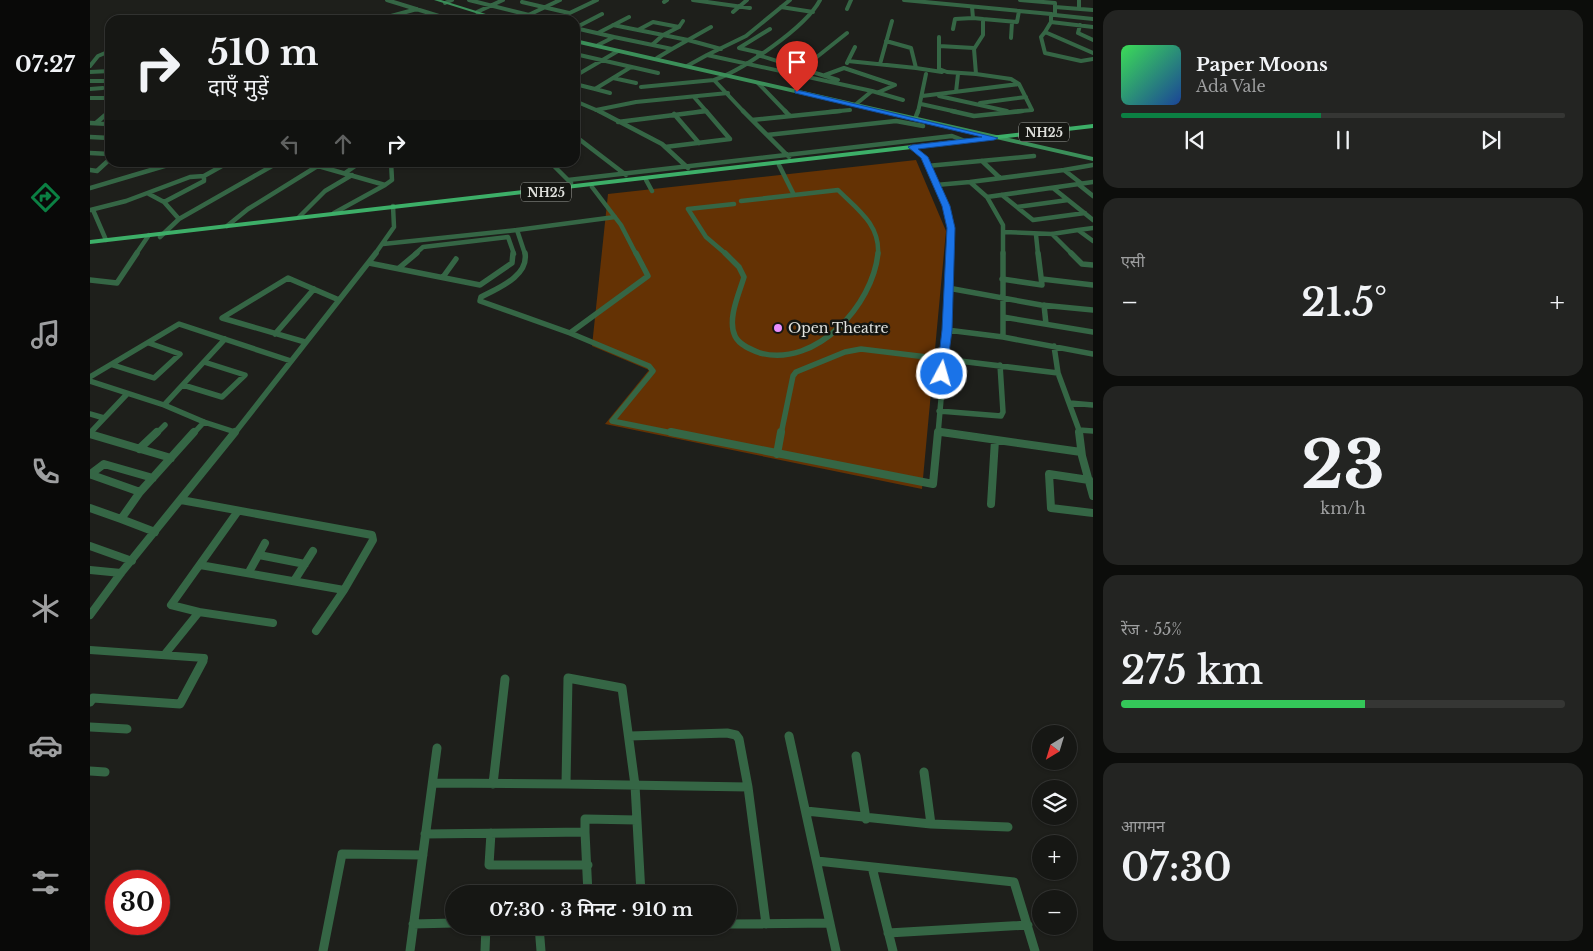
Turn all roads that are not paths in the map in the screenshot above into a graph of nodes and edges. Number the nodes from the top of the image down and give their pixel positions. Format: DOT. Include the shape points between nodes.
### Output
graph roads {
  1 [pos="386,0"];
  2 [pos="430,0"];
  3 [pos="436,0"];
  4 [pos="452,0"];
  5 [pos="473,0"];
  6 [pos="503,0"];
  7 [pos="559,0"];
  8 [pos="597,0"];
  9 [pos="695,0"];
  10 [pos="747,0"];
  11 [pos="790,0"];
  12 [pos="820,0"];
  13 [pos="851,0"];
  14 [pos="904,0"];
  15 [pos="967,0"];
  16 [pos="1020,0"];
  17 [pos="1079,0"];
  18 [pos="1034,1"];
  19 [pos="522,2"];
  20 [pos="446,3"];
  21 [pos="1055,3"];
  22 [pos="690,6"];
  23 [pos="967,6"];
  24 [pos="491,7"];
  25 [pos="545,7"];
  26 [pos="739,7"];
  27 [pos="781,7"];
  28 [pos="972,7"];
  29 [pos="750,8"];
  30 [pos="417,9"];
  31 [pos="847,9"];
  32 [pos="1078,9"];
  33 [pos="1093,10"];
  34 [pos="1019,11"];
  35 [pos="477,12"];
  36 [pos="733,12"];
  37 [pos="813,12"];
  38 [pos="569,13"];
  39 [pos="602,14"];
  40 [pos="390,15"];
  41 [pos="396,15"];
  42 [pos="436,15"];
  43 [pos="480,15"];
  44 [pos="487,15"];
  45 [pos="529,15"];
  46 [pos="565,15"];
  47 [pos="1053,15"];
  48 [pos="629,17"];
  49 [pos="973,18"];
  50 [pos="983,19"];
  51 [pos="1093,19"];
  52 [pos="683,21"];
  53 [pos="892,22"];
  54 [pos="1012,22"];
  55 [pos="1050,22"];
  56 [pos="580,25"];
  57 [pos="613,25"];
  58 [pos="1080,25"];
  59 [pos="678,26"];
  60 [pos="1093,26"];
  61 [pos="711,27"];
  62 [pos="580,29"];
  63 [pos="770,29"];
  64 [pos="953,29"];
  65 [pos="638,30"];
  66 [pos="847,32"];
  67 [pos="1045,32"];
  68 [pos="598,33"];
  69 [pos="663,35"];
  70 [pos="614,37"];
  71 [pos="939,37"];
  72 [pos="1011,38"];
  73 [pos="688,40"];
  74 [pos="1093,40"];
  75 [pos="580,41"];
  76 [pos="580,41"];
  77 [pos="886,41"];
  78 [pos="598,44"];
  79 [pos="652,45"];
  80 [pos="729,45"];
  81 [pos="939,46"];
  82 [pos="855,47"];
  83 [pos="1093,47"];
  84 [pos="721,48"];
  85 [pos="739,48"];
  86 [pos="974,48"];
  87 [pos="1084,49"];
  88 [pos="672,50"];
  89 [pos="618,51"];
  90 [pos="105,52"];
  91 [pos="1093,53"];
  92 [pos="759,54"];
  93 [pos="580,55"];
  94 [pos="706,55"];
  95 [pos="657,58"];
  96 [pos="1093,59"];
  97 [pos="602,60"];
  98 [pos="781,61"];
  99 [pos="848,61"];
  100 [pos="745,64"];
  101 [pos="880,64"];
  102 [pos="683,65"];
  103 [pos="90,66"];
  104 [pos="845,66"];
  105 [pos="631,67"];
  106 [pos="803,68"];
  107 [pos="916,68"];
  108 [pos="769,69"];
  109 [pos="105,71"];
  110 [pos="580,71"];
  111 [pos="90,72"];
  112 [pos="583,72"];
  113 [pos="947,72"];
  114 [pos="580,74"];
  115 [pos="658,74"];
  116 [pos="926,74"];
  117 [pos="958,74"];
  118 [pos="976,74"];
  119 [pos="728,75"];
  120 [pos="825,75"];
  121 [pos="613,78"];
  122 [pos="714,80"];
  123 [pos="90,81"];
  124 [pos="105,81"];
  125 [pos="636,83"];
  126 [pos="758,83"];
  127 [pos="1018,84"];
  128 [pos="580,85"];
  129 [pos="641,87"];
  130 [pos="103,88"];
  131 [pos="90,89"];
  132 [pos="595,89"];
  133 [pos="865,89"];
  134 [pos="872,91"];
  135 [pos="956,92"];
  136 [pos="610,93"];
  137 [pos="728,93"];
  138 [pos="878,93"];
  139 [pos="934,95"];
  140 [pos="922,96"];
  141 [pos="694,97"];
  142 [pos="1026,97"];
  143 [pos="90,98"];
  144 [pos="105,98"];
  145 [pos="902,100"];
  146 [pos="580,102"];
  147 [pos="921,104"];
  148 [pos="975,104"];
  149 [pos="852,107"];
  150 [pos="596,110"];
  151 [pos="706,111"];
  152 [pos="1012,112"];
  153 [pos="674,114"];
  154 [pos="105,116"];
  155 [pos="790,116"];
  156 [pos="915,119"];
  157 [pos="752,120"];
  158 [pos="618,122"];
  159 [pos="90,123"];
  160 [pos="96,124"];
  161 [pos="105,124"];
  162 [pos="923,126"];
  163 [pos="1093,128"];
  164 [pos="766,135"];
  165 [pos="90,137"];
  166 [pos="105,138"];
  167 [pos="999,139"];
  168 [pos="580,140"];
  169 [pos="965,142"];
  170 [pos="699,143"];
  171 [pos="665,147"];
  172 [pos="913,149"];
  173 [pos="90,153"];
  174 [pos="105,154"];
  175 [pos="1034,156"];
  176 [pos="791,158"];
  177 [pos="1093,159"];
  178 [pos="982,162"];
  179 [pos="105,164"];
  180 [pos="780,165"];
  181 [pos="1093,165"];
  182 [pos="927,166"];
  183 [pos="161,167"];
  184 [pos="219,167"];
  185 [pos="270,167"];
  186 [pos="317,167"];
  187 [pos="323,167"];
  188 [pos="354,167"];
  189 [pos="391,167"];
  190 [pos="555,167"];
  191 [pos="689,169"];
  192 [pos="90,170"];
  193 [pos="1064,170"];
  194 [pos="345,173"];
  195 [pos="352,175"];
  196 [pos="204,176"];
  197 [pos="627,176"];
  198 [pos="1000,178"];
  199 [pos="646,180"];
  200 [pos="970,182"];
  201 [pos="1093,182"];
  202 [pos="570,183"];
  203 [pos="1080,184"];
  204 [pos="385,185"];
  205 [pos="936,186"];
  206 [pos="592,187"];
  207 [pos="90,188"];
  208 [pos="1053,188"];
  209 [pos="652,190"];
  210 [pos="149,194"];
  211 [pos="794,194"];
  212 [pos="1002,195"];
  213 [pos="1093,196"];
  214 [pos="988,197"];
  215 [pos="1068,200"];
  216 [pos="740,201"];
  217 [pos="164,202"];
  218 [pos="734,204"];
  219 [pos="1016,206"];
  220 [pos="393,208"];
  221 [pos="91,210"];
  222 [pos="334,213"];
  223 [pos="1085,213"];
  224 [pos="299,217"];
  225 [pos="615,217"];
  226 [pos="179,219"];
  227 [pos="1093,220"];
  228 [pos="227,226"];
  229 [pos="1093,228"];
  230 [pos="517,230"];
  231 [pos="1078,230"];
  232 [pos="1003,232"];
  233 [pos="1036,234"];
  234 [pos="1052,234"];
  235 [pos="161,236"];
  236 [pos="149,237"];
  237 [pos="106,240"];
  238 [pos="1093,241"];
  239 [pos="90,244"];
  240 [pos="383,244"];
  241 [pos="456,259"];
  242 [pos="368,263"];
  243 [pos="1093,265"];
  244 [pos="399,268"];
  245 [pos="443,277"];
  246 [pos="1002,279"];
  247 [pos="1042,279"];
  248 [pos="90,280"];
  249 [pos="1093,285"];
  250 [pos="948,288"];
  251 [pos="314,289"];
  252 [pos="1003,297"];
  253 [pos="339,300"];
  254 [pos="1044,305"];
  255 [pos="1093,310"];
  256 [pos="1003,317"];
  257 [pos="1046,324"];
  258 [pos="947,330"];
  259 [pos="1093,332"];
  260 [pos="275,334"];
  261 [pos="570,334"];
  262 [pos="1004,337"];
  263 [pos="225,339"];
  264 [pos="305,342"];
  265 [pos="149,343"];
  266 [pos="1054,346"];
  267 [pos="1093,354"];
  268 [pos="944,358"];
  269 [pos="291,361"];
  270 [pos="204,362"];
  271 [pos="113,365"];
  272 [pos="1000,365"];
  273 [pos="1058,373"];
  274 [pos="90,379"];
  275 [pos="183,385"];
  276 [pos="126,394"];
  277 [pos="1070,403"];
  278 [pos="164,405"];
  279 [pos="1093,405"];
  280 [pos="939,411"];
  281 [pos="90,414"];
  282 [pos="104,418"];
  283 [pos="204,422"];
  284 [pos="165,425"];
  285 [pos="1079,430"];
  286 [pos="1093,431"];
  287 [pos="235,432"];
  288 [pos="938,432"];
  289 [pos="90,433"];
  290 [pos="995,440"];
  291 [pos="139,448"];
  292 [pos="1081,452"];
  293 [pos="777,454"];
  294 [pos="172,458"];
  295 [pos="153,478"];
  296 [pos="1089,480"];
  297 [pos="140,492"];
  298 [pos="1093,496"];
  299 [pos="181,500"];
  300 [pos="991,504"];
  301 [pos="90,508"];
  302 [pos="238,511"];
  303 [pos="1093,513"];
  304 [pos="120,519"];
  305 [pos="155,532"];
  306 [pos="265,543"];
  307 [pos="90,546"];
  308 [pos="313,550"];
  309 [pos="259,555"];
  310 [pos="132,562"];
  311 [pos="305,564"];
  312 [pos="200,565"];
  313 [pos="90,570"];
  314 [pos="249,572"];
  315 [pos="121,573"];
  316 [pos="294,581"];
  317 [pos="344,590"];
  318 [pos="91,612"];
  319 [pos="199,612"];
  320 [pos="272,622"];
  321 [pos="316,631"];
  322 [pos="90,650"];
  323 [pos="166,654"];
  324 [pos="505,679"];
  325 [pos="90,702"];
  326 [pos="90,727"];
  327 [pos="127,729"];
  328 [pos="630,736"];
  329 [pos="789,736"];
  330 [pos="437,748"];
  331 [pos="856,756"];
  332 [pos="90,770"];
  333 [pos="105,772"];
  334 [pos="924,772"];
  335 [pos="433,783"];
  336 [pos="493,784"];
  337 [pos="566,784"];
  338 [pos="635,785"];
  339 [pos="748,787"];
  340 [pos="806,811"];
  341 [pos="866,819"];
  342 [pos="638,820"];
  343 [pos="931,824"];
  344 [pos="1008,827"];
  345 [pos="584,832"];
  346 [pos="491,833"];
  347 [pos="426,834"];
  348 [pos="422,855"];
  349 [pos="817,861"];
  350 [pos="588,865"];
  351 [pos="872,867"];
  352 [pos="588,885"];
  353 [pos="641,885"];
  354 [pos="830,923"];
  355 [pos="413,924"];
  356 [pos="445,924"];
  357 [pos="737,924"];
  358 [pos="766,924"];
  359 [pos="1028,925"];
  360 [pos="888,933"];
  361 [pos="486,935"];
  362 [pos="540,935"];
  363 [pos="323,951"];
  364 [pos="410,951"];
  365 [pos="485,951"];
  366 [pos="541,951"];
  367 [pos="836,951"];
  368 [pos="893,951"];
  369 [pos="1035,951"];
  1 -- 30 [label="street"];
  1 -- 40 [label="street" via="391,8"];
  2 -- 43 [label="main road"];
  3 -- 20 [label="main road"];
  4 -- 20 [label="street"];
  5 -- 24 [label="street"];
  6 -- 24 [label="street"];
  7 -- 25 [label="street"];
  8 -- 38 [label="street"];
  9 -- 22 [label="street"];
  9 -- 26 [label="street"];
  10 -- 26 [label="street"];
  11 -- 27 [label="street"];
  12 -- 37 [label="street"];
  13 -- 31 [label="street"];
  14 -- 23 [label="street"];
  15 -- 23 [label="street"];
  16 -- 18 [label="street"];
  17 -- 32 [label="street"];
  18 -- 21 [label="street"];
  19 -- 25 [label="street"];
  20 -- 35 [label="main road"];
  21 -- 32 [label="street"];
  21 -- 47 [label="street"];
  23 -- 28 [label="street"];
  24 -- 35 [label="street"];
  24 -- 45 [label="street"];
  25 -- 38 [label="street"];
  25 -- 45 [label="street"];
  26 -- 29 [label="street"];
  26 -- 36 [label="street"];
  27 -- 37 [label="street"];
  27 -- 80 [label="street" via="746,36"];
  28 -- 34 [label="street"];
  28 -- 49 [label="street"];
  30 -- 41 [label="street"];
  30 -- 42 [label="street"];
  32 -- 33 [label="street"];
  34 -- 47 [label="street"];
  34 -- 54 [label="street" via="1017,22"];
  35 -- 44 [label="main road"];
  37 -- 92 [label="street"];
  38 -- 46 [label="street"];
  39 -- 56 [label="street"];
  47 -- 51 [label="street"];
  47 -- 55 [label="street"];
  48 -- 57 [label="street"];
  49 -- 50 [label="street"];
  49 -- 64 [label="street" via="957,18"];
  50 -- 54 [label="street"];
  50 -- 86 [label="street" via="983,35 975,42"];
  52 -- 59 [label="street"];
  53 -- 77 [label="street"];
  54 -- 72 [label="street"];
  55 -- 58 [label="street"];
  55 -- 67 [label="street"];
  57 -- 65 [label="street"];
  57 -- 68 [label="street"];
  58 -- 60 [label="street"];
  58 -- 74 [label="street" via="1078,33"];
  59 -- 65 [label="street" via="653,22"];
  59 -- 69 [label="street"];
  61 -- 73 [label="street"];
  62 -- 68 [label="street"];
  63 -- 85 [label="street"];
  65 -- 69 [label="street"];
  66 -- 106 [label="street"];
  67 -- 87 [label="street"];
  67 -- 96 [label="street" via="1041,37 1045,53 1077,60"];
  68 -- 70 [label="street"];
  69 -- 73 [label="street"];
  69 -- 79 [label="street"];
  70 -- 78 [label="street"];
  70 -- 79 [label="street"];
  71 -- 81 [label="street"];
  73 -- 84 [label="street"];
  73 -- 88 [label="street"];
  75 -- 78 [label="main road"];
  76 -- 89 [label="main road"];
  77 -- 101 [label="street"];
  77 -- 107 [label="street" via="911,48"];
  78 -- 95 [label="main road"];
  79 -- 88 [label="street"];
  80 -- 84 [label="street"];
  80 -- 85 [label="street"];
  81 -- 86 [label="street"];
  81 -- 113 [label="street" via="939,69"];
  82 -- 99 [label="street"];
  83 -- 87 [label="street"];
  84 -- 94 [label="street"];
  85 -- 92 [label="street"];
  86 -- 118 [label="street"];
  87 -- 91 [label="street"];
  88 -- 95 [label="street"];
  89 -- 97 [label="street"];
  89 -- 102 [label="main road"];
  90 -- 103 [label="street"];
  92 -- 98 [label="street"];
  92 -- 100 [label="street"];
  93 -- 97 [label="street"];
  94 -- 100 [label="street"];
  94 -- 102 [label="street"];
  95 -- 102 [label="main road"];
  97 -- 105 [label="street"];
  97 -- 112 [label="street"];
  98 -- 106 [label="street"];
  98 -- 108 [label="street"];
  99 -- 101 [label="street"];
  99 -- 104 [label="street"];
  100 -- 108 [label="street"];
  100 -- 119 [label="street"];
  101 -- 107 [label="street"];
  102 -- 119 [label="main road"];
  105 -- 115 [label="street"];
  105 -- 121 [label="street"];
  106 -- 120 [label="street"];
  107 -- 113 [label="street"];
  108 -- 133 [label="street"];
  109 -- 111 [label="street"];
  110 -- 112 [label="street"];
  112 -- 114 [label="street"];
  113 -- 117 [label="street"];
  116 -- 140 [label="street"];
  117 -- 118 [label="street"];
  117 -- 135 [label="street"];
  118 -- 127 [label="street" via="1011,78"];
  119 -- 122 [label="street"];
  119 -- 126 [label="main road"];
  120 -- 133 [label="street"];
  120 -- 138 [label="street" via="844,68 895,85"];
  121 -- 125 [label="street"];
  121 -- 132 [label="street"];
  122 -- 129 [label="street"];
  122 -- 137 [label="street"];
  123 -- 124 [label="street"];
  126 -- 149 [label="main road"];
  126 -- 155 [label="street"];
  127 -- 135 [label="street"];
  127 -- 142 [label="street"];
  128 -- 132 [label="street"];
  130 -- 131 [label="street"];
  132 -- 136 [label="street"];
  133 -- 134 [label="street"];
  134 -- 138 [label="street"];
  134 -- 149 [label="street"];
  135 -- 139 [label="street"];
  137 -- 141 [label="street"];
  137 -- 157 [label="street"];
  138 -- 145 [label="street"];
  139 -- 140 [label="street"];
  139 -- 148 [label="street"];
  140 -- 147 [label="street"];
  141 -- 150 [label="street" via="636,102"];
  141 -- 151 [label="street"];
  142 -- 148 [label="street"];
  142 -- 152 [label="street" via="1032,110"];
  143 -- 144 [label="street"];
  146 -- 150 [label="street"];
  147 -- 152 [label="street" via="974,116"];
  147 -- 156 [label="street"];
  148 -- 152 [label="street"];
  149 -- 155 [label="street"];
  149 -- 156 [label="main road"];
  150 -- 158 [label="street"];
  151 -- 153 [label="street"];
  151 -- 170 [label="street" via="730,138"];
  153 -- 158 [label="street"];
  153 -- 170 [label="street"];
  154 -- 160 [label="street"];
  155 -- 157 [label="street"];
  156 -- 167 [label="main road"];
  157 -- 164 [label="street"];
  158 -- 171 [label="street"];
  159 -- 160 [label="street"];
  160 -- 161 [label="street"];
  162 -- 164 [label="street" via="896,121"];
  163 -- 167 [label="main road, NH25"];
  164 -- 176 [label="street"];
  165 -- 166 [label="street"];
  167 -- 169 [label="main road, NH25"];
  167 -- 172 [label="main road, NH25"];
  167 -- 177 [label="main road"];
  168 -- 197 [label="street"];
  169 -- 172 [label="main road, NH25"];
  169 -- 176 [label="street" via="952,136"];
  170 -- 171 [label="street"];
  171 -- 191 [label="street"];
  172 -- 176 [label="main road, NH25"];
  172 -- 180 [label="main road, NH25"];
  172 -- 182 [label="street" via="924,157"];
  173 -- 174 [label="street"];
  175 -- 178 [label="street"];
  176 -- 191 [label="main road, NH25"];
  178 -- 182 [label="street"];
  178 -- 198 [label="street"];
  179 -- 192 [label="street" via="97,171"];
  180 -- 199 [label="main road, NH25"];
  180 -- 211 [label="street"];
  181 -- 193 [label="street"];
  182 -- 205 [label="street"];
  183 -- 207 [label="street"];
  184 -- 196 [label="street"];
  185 -- 226 [label="street"];
  186 -- 228 [label="street" via="248,209"];
  187 -- 194 [label="street"];
  188 -- 194 [label="street"];
  189 -- 204 [label="street" via="392,180"];
  190 -- 202 [label="street"];
  191 -- 197 [label="main road, NH25"];
  193 -- 198 [label="street"];
  193 -- 203 [label="street"];
  194 -- 195 [label="street"];
  195 -- 204 [label="street"];
  195 -- 224 [label="street" via="325,191"];
  196 -- 210 [label="street" via="190,177"];
  196 -- 217 [label="street" via="204,181"];
  197 -- 202 [label="main road, NH25"];
  198 -- 200 [label="street"];
  199 -- 206 [label="main road, NH25"];
  199 -- 209 [label="street"];
  200 -- 205 [label="street"];
  200 -- 214 [label="street"];
  201 -- 203 [label="street"];
  202 -- 220 [label="main road, NH25"];
  203 -- 208 [label="street"];
  203 -- 213 [label="street"];
  204 -- 222 [label="street"];
  205 -- 250 [label="street" via="946,206 951,228"];
  206 -- 220 [label="main road, NH25"];
  206 -- 225 [label="street"];
  208 -- 212 [label="street"];
  208 -- 215 [label="street"];
  210 -- 217 [label="street"];
  210 -- 221 [label="street"];
  211 -- 216 [label="street"];
  211 -- 218 [label="street" via="838,190 875,230 876,256 869,286 848,317 814,346 789,354 758,352 735,336 733,317 744,277 740,267 706,237 688,209"];
  212 -- 214 [label="street"];
  212 -- 219 [label="street"];
  214 -- 232 [label="street" via="1003,225"];
  215 -- 219 [label="street"];
  215 -- 223 [label="street"];
  217 -- 226 [label="street"];
  219 -- 223 [label="street" via="1033,220"];
  220 -- 222 [label="main road, NH25"];
  220 -- 235 [label="main road, NH25"];
  220 -- 240 [label="street" via="394,227"];
  221 -- 237 [label="street"];
  222 -- 224 [label="main road, NH25"];
  223 -- 227 [label="street"];
  224 -- 228 [label="main road, NH25"];
  225 -- 230 [label="street"];
  225 -- 261 [label="street" via="648,276"];
  226 -- 235 [label="street"];
  228 -- 235 [label="main road, NH25"];
  229 -- 231 [label="street"];
  230 -- 240 [label="street"];
  230 -- 261 [label="street" via="526,259 524,266 514,277 481,297 480,301"];
  231 -- 234 [label="street"];
  231 -- 238 [label="street"];
  232 -- 233 [label="street"];
  232 -- 246 [label="street"];
  233 -- 234 [label="street"];
  233 -- 247 [label="street"];
  234 -- 243 [label="street" via="1082,264"];
  235 -- 236 [label="main road, NH25"];
  236 -- 237 [label="main road, NH25"];
  236 -- 239 [label="main road, NH25"];
  236 -- 248 [label="street" via="117,282"];
  237 -- 239 [label="main road, NH25"];
  240 -- 242 [label="street"];
  241 -- 245 [label="street"];
  242 -- 244 [label="street"];
  242 -- 253 [label="street"];
  244 -- 245 [label="street"];
  244 -- 245 [label="street" via="423,247 508,237 514,255 512,264 480,285"];
  246 -- 247 [label="street" via="1042,285"];
  246 -- 252 [label="street"];
  247 -- 249 [label="street"];
  250 -- 252 [label="street"];
  250 -- 258 [label="street"];
  251 -- 253 [label="street"];
  251 -- 260 [label="street"];
  251 -- 260 [label="street" via="288,278 222,318"];
  252 -- 254 [label="street"];
  252 -- 256 [label="street"];
  253 -- 264 [label="street"];
  254 -- 255 [label="street"];
  254 -- 257 [label="street"];
  256 -- 257 [label="street"];
  256 -- 262 [label="street"];
  257 -- 259 [label="street"];
  258 -- 262 [label="street"];
  258 -- 268 [label="street"];
  260 -- 264 [label="street"];
  261 -- 293 [label="street" via="653,370 612,421"];
  262 -- 266 [label="street"];
  263 -- 265 [label="street" via="179,324"];
  263 -- 269 [label="street"];
  263 -- 270 [label="street"];
  264 -- 269 [label="street"];
  265 -- 271 [label="street"];
  265 -- 271 [label="street" via="180,354 154,378"];
  266 -- 267 [label="street"];
  266 -- 273 [label="street"];
  268 -- 272 [label="street"];
  268 -- 280 [label="street"];
  268 -- 293 [label="street" via="852,350 802,368 793,376"];
  269 -- 287 [label="street"];
  270 -- 275 [label="street"];
  270 -- 275 [label="street" via="245,375 222,397"];
  271 -- 274 [label="street"];
  272 -- 273 [label="street"];
  272 -- 280 [label="street" via="1001,416"];
  273 -- 277 [label="street"];
  274 -- 276 [label="street"];
  275 -- 278 [label="street"];
  276 -- 278 [label="street"];
  276 -- 282 [label="street"];
  277 -- 279 [label="street"];
  277 -- 285 [label="street"];
  278 -- 283 [label="street"];
  280 -- 288 [label="street"];
  281 -- 282 [label="street"];
  282 -- 289 [label="street"];
  283 -- 287 [label="street"];
  283 -- 294 [label="street"];
  284 -- 291 [label="street"];
  285 -- 286 [label="street"];
  285 -- 292 [label="street"];
  287 -- 299 [label="street"];
  288 -- 290 [label="street"];
  288 -- 293 [label="street" via="933,484"];
  289 -- 291 [label="street"];
  290 -- 292 [label="street"];
  290 -- 300 [label="street"];
  291 -- 294 [label="street"];
  292 -- 296 [label="street"];
  294 -- 295 [label="street"];
  295 -- 297 [label="street"];
  295 -- 297 [label="street" via="104,464 92,473"];
  296 -- 298 [label="street"];
  296 -- 303 [label="street" via="1049,474 1051,508"];
  297 -- 304 [label="street"];
  299 -- 302 [label="street"];
  299 -- 305 [label="street"];
  301 -- 304 [label="street"];
  302 -- 312 [label="street"];
  302 -- 317 [label="street" via="372,535 373,540"];
  304 -- 305 [label="street"];
  305 -- 310 [label="street"];
  306 -- 309 [label="street"];
  307 -- 310 [label="street"];
  308 -- 311 [label="street"];
  309 -- 311 [label="street"];
  309 -- 314 [label="street"];
  310 -- 315 [label="street"];
  311 -- 316 [label="street"];
  312 -- 314 [label="street"];
  312 -- 319 [label="street" via="172,604"];
  313 -- 315 [label="street"];
  314 -- 316 [label="street"];
  315 -- 318 [label="street"];
  316 -- 317 [label="street"];
  317 -- 321 [label="street"];
  319 -- 320 [label="street"];
  319 -- 323 [label="street"];
  322 -- 323 [label="street"];
  323 -- 325 [label="street" via="204,658 180,704 92,698"];
  324 -- 336 [label="street"];
  326 -- 327 [label="street"];
  328 -- 337 [label="street" via="622,688 568,678"];
  328 -- 338 [label="street"];
  328 -- 339 [label="street" via="728,732 736,735"];
  329 -- 340 [label="street"];
  330 -- 335 [label="street"];
  331 -- 341 [label="street"];
  332 -- 333 [label="street"];
  334 -- 343 [label="street"];
  335 -- 336 [label="street"];
  335 -- 347 [label="street"];
  336 -- 337 [label="street"];
  337 -- 338 [label="street"];
  338 -- 339 [label="street"];
  338 -- 342 [label="street"];
  339 -- 358 [label="street"];
  340 -- 341 [label="street"];
  340 -- 349 [label="street"];
  341 -- 343 [label="street"];
  342 -- 345 [label="street" via="585,819"];
  342 -- 353 [label="street"];
  343 -- 344 [label="street"];
  345 -- 346 [label="street"];
  345 -- 350 [label="street"];
  346 -- 347 [label="street"];
  346 -- 350 [label="street" via="489,865"];
  347 -- 348 [label="street"];
  348 -- 355 [label="street"];
  348 -- 363 [label="street" via="342,854"];
  349 -- 351 [label="street"];
  349 -- 354 [label="street"];
  350 -- 352 [label="street"];
  351 -- 359 [label="street" via="1014,882"];
  351 -- 360 [label="street"];
  354 -- 358 [label="street"];
  354 -- 367 [label="street"];
  355 -- 356 [label="street"];
  355 -- 364 [label="street"];
  357 -- 358 [label="street"];
  359 -- 360 [label="street"];
  359 -- 369 [label="street"];
  360 -- 368 [label="street"];
  361 -- 365 [label="street"];
  362 -- 366 [label="street"];
}
